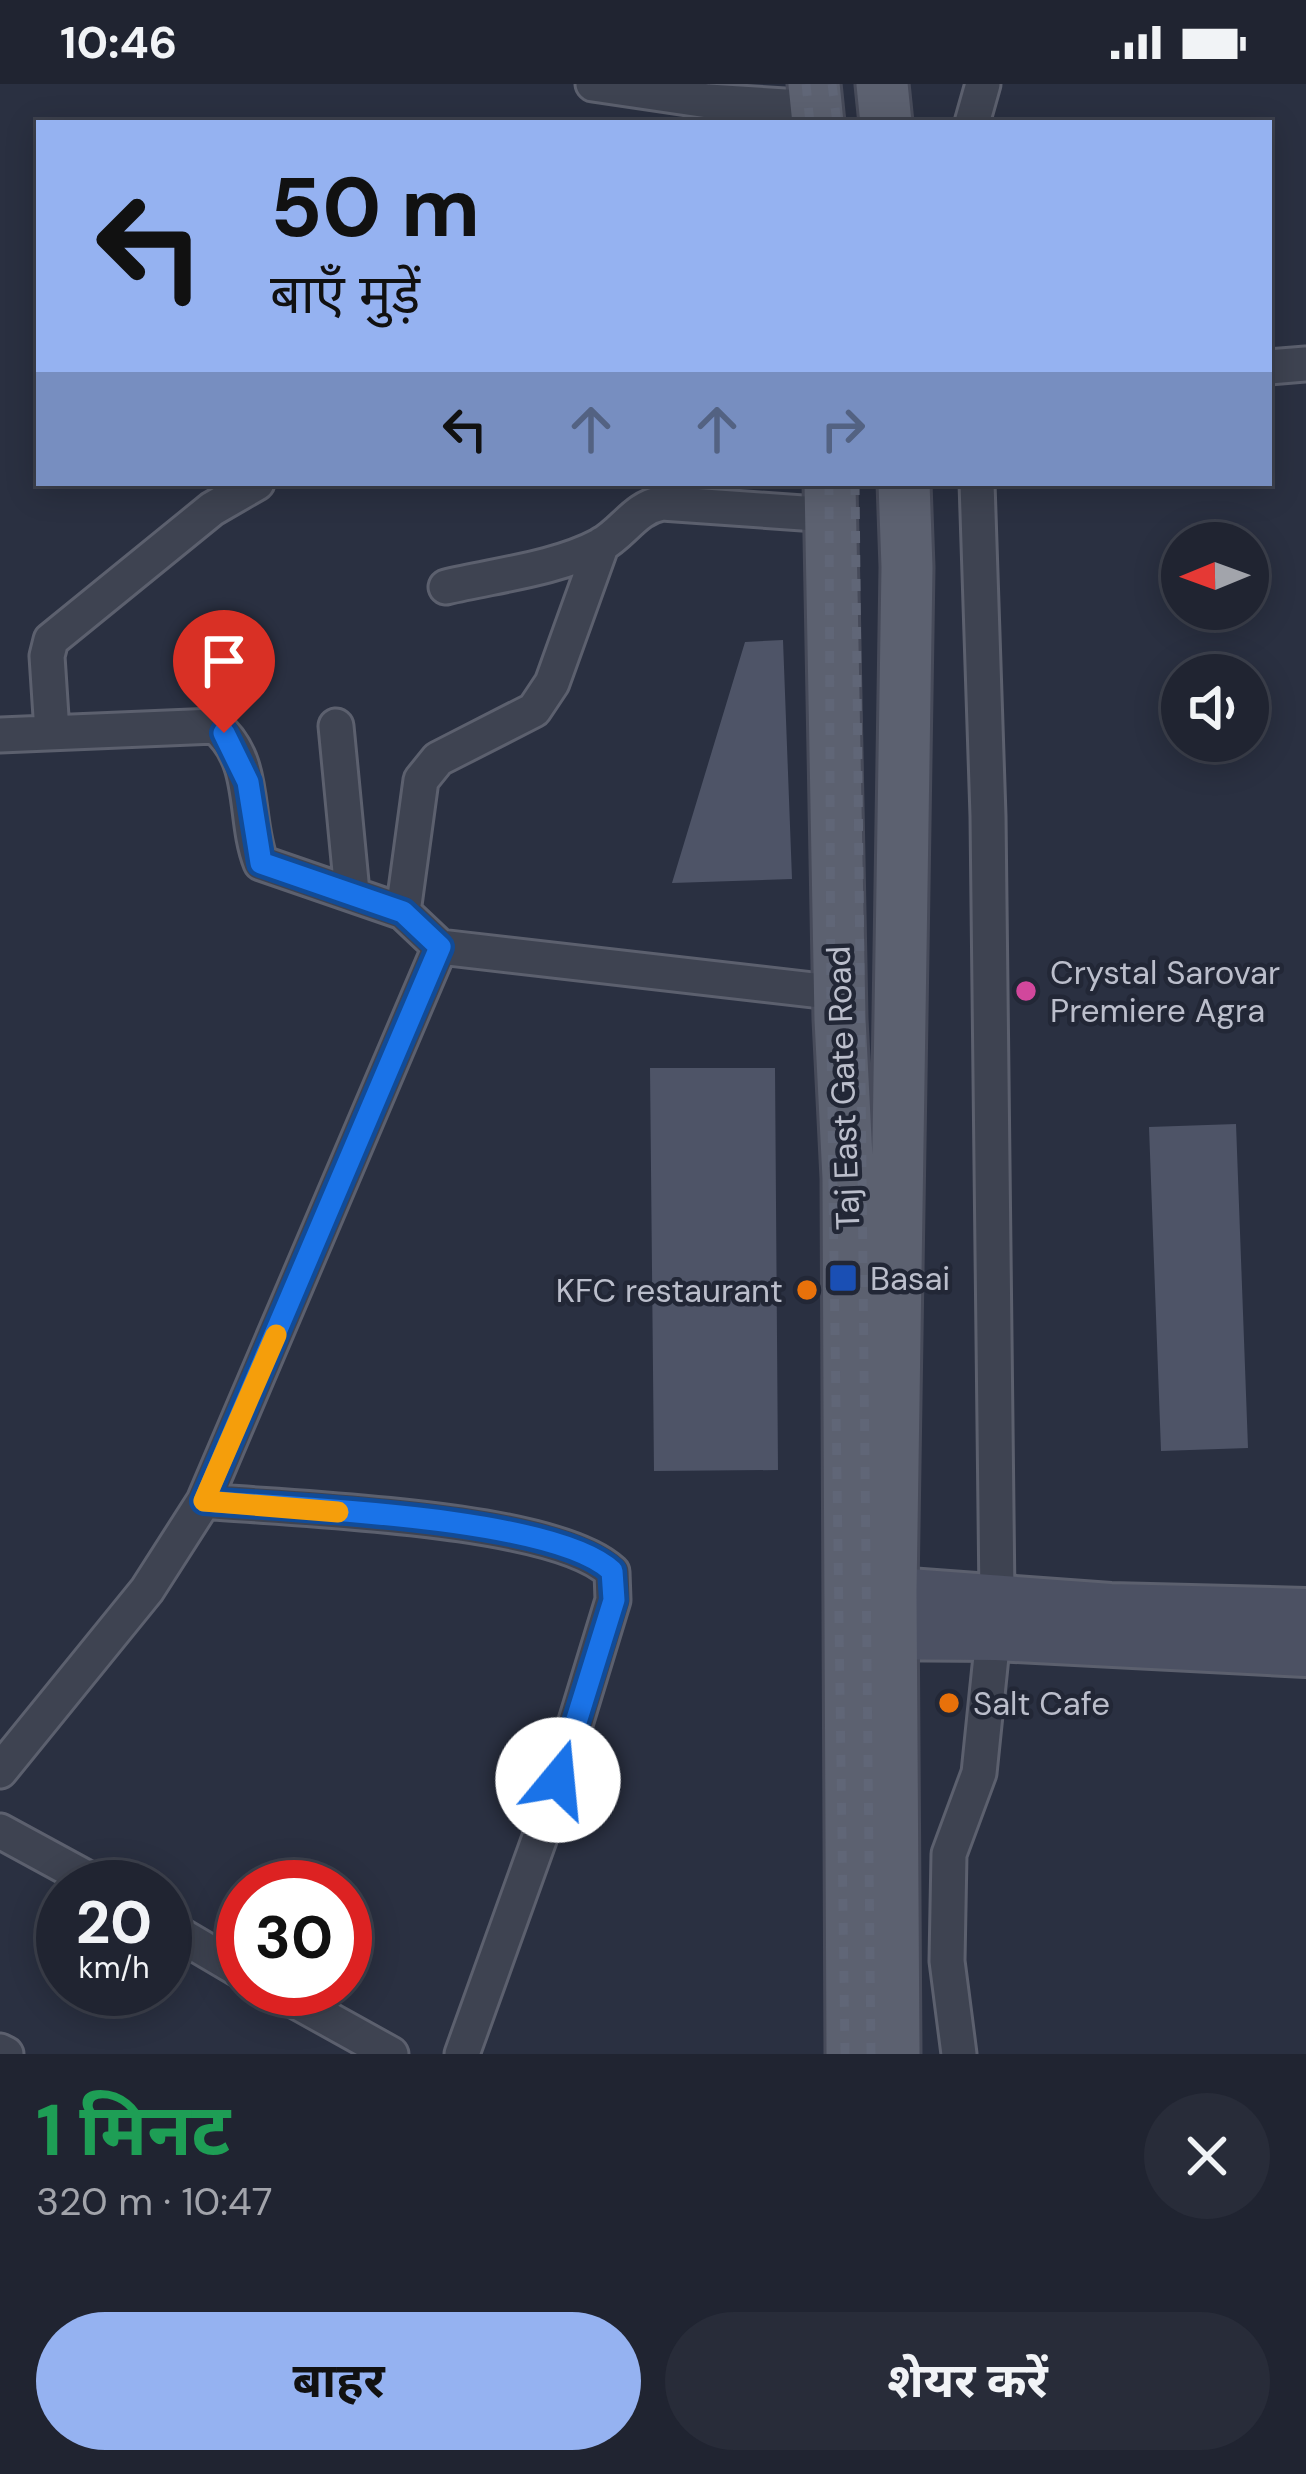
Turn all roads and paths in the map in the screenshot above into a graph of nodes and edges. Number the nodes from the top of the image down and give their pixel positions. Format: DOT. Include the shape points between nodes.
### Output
graph roads {
  1 [pos="593,84"];
  2 [pos="882,84"];
  3 [pos="983,84"];
  4 [pos="816,105"];
  5 [pos="738,114"];
  6 [pos="886,120"];
  7 [pos="973,120"];
  8 [pos="1306,364"];
  9 [pos="1272,367"];
  10 [pos="252,486"];
  11 [pos="906,486"];
  12 [pos="977,486"];
  13 [pos="830,499"];
  14 [pos="602,544"];
  15 [pos="446,587"];
  16 [pos="336,726"];
  17 [pos="52,732"];
  18 [pos="0,735"];
  19 [pos="352,892"];
  20 [pos="403,912"];
  21 [pos="440,947"];
  22 [pos="839,993"];
  23 [pos="204,1501"];
  24 [pos="1306,1612"];
  25 [pos="870,1613"];
  26 [pos="996,1617"];
  27 [pos="1306,1652"];
  28 [pos="0,1771"];
  29 [pos="0,1831"];
  30 [pos="53,1860"];
  31 [pos="323,2016"];
  32 [pos="391,2054"];
  33 [pos="462,2054"];
  34 [pos="852,2054"];
  35 [pos="894,2054"];
  36 [pos="959,2054"];
  1 -- 5 [label="street"];
  2 -- 6 [label="main road"];
  3 -- 7 [label="street"];
  4 -- 5 [label="street"];
  8 -- 9 [label="street"];
  10 -- 17 [label="street" via="51,640"];
  11 -- 25 [label="main road"];
  12 -- 26 [label="street"];
  13 -- 14 [label="street" via="662,503"];
  13 -- 22 [label="main road, Taj East Gate Road"];
  14 -- 15 [label="street"];
  14 -- 20 [label="street" via="553,683 534,710 438,759 421,780"];
  16 -- 19 [label="street"];
  17 -- 18 [label="street"];
  17 -- 19 [label="street" via="215,726 248,782 261,863"];
  19 -- 20 [label="street"];
  20 -- 21 [label="street"];
  21 -- 22 [label="street"];
  21 -- 23 [label="street"];
  22 -- 25 [label="main road, Taj East Gate Road"];
  23 -- 28 [label="street" via="146,1590"];
  23 -- 33 [label="street" via="462,1523 555,1545 612,1571 614,1600 544,1826"];
  24 -- 26 [label="street" via="1110,1608"];
  25 -- 26 [label="street"];
  25 -- 34 [label="main road, Taj East Gate Road"];
  25 -- 35 [label="main road"];
  26 -- 27 [label="street"];
  26 -- 36 [label="street" via="979,1773 949,1853 947,1961"];
  29 -- 30 [label="street"];
  31 -- 32 [label="street"];
}
